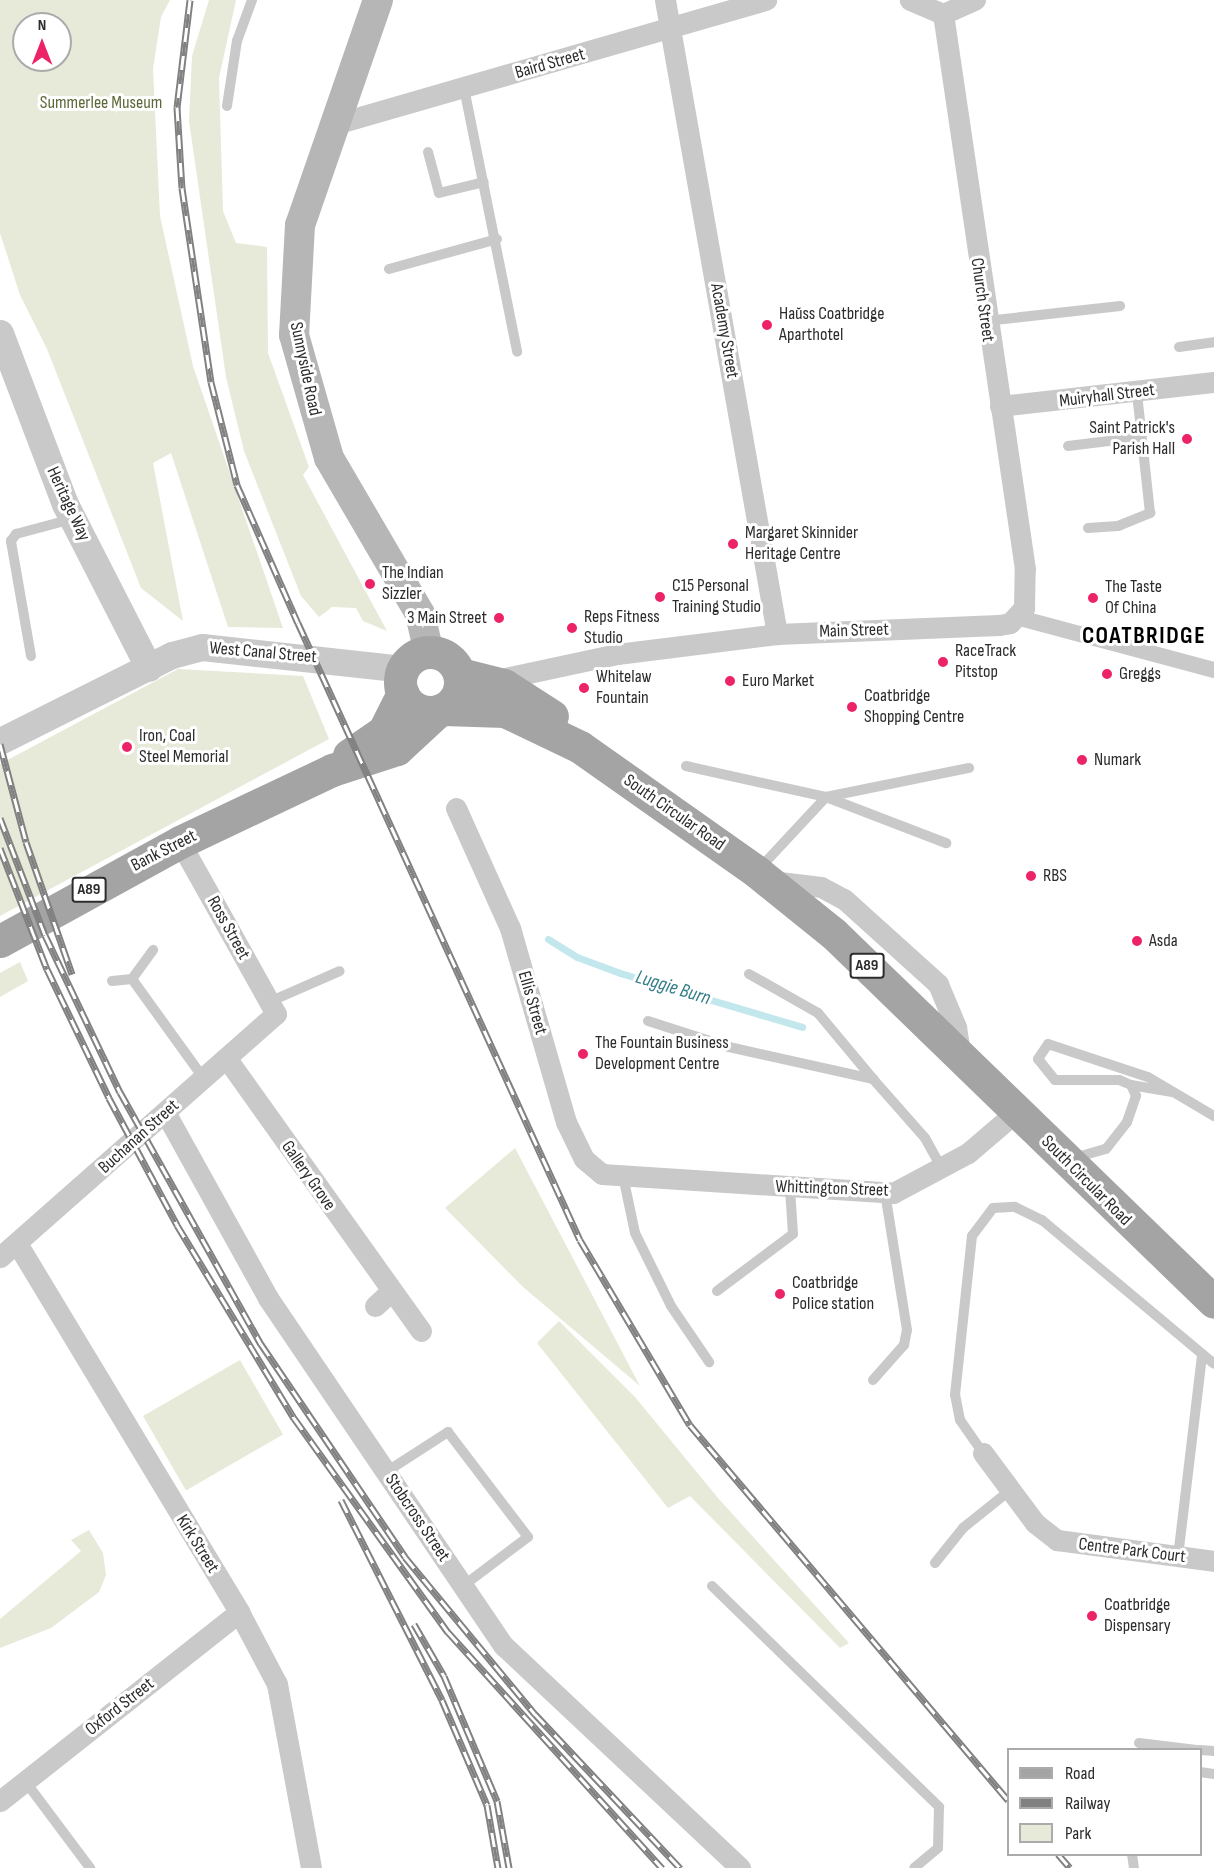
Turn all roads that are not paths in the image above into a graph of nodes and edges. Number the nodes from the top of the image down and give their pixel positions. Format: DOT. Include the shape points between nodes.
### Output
graph roads {
  1 [pos="252,0"];
  2 [pos="378,0"];
  3 [pos="665,0"];
  4 [pos="766,0"];
  5 [pos="910,0"];
  6 [pos="975,0"];
  7 [pos="943,14"];
  8 [pos="672,28"];
  9 [pos="465,88"];
  10 [pos="227,106"];
  11 [pos="332,126"];
  12 [pos="428,152"];
  13 [pos="484,182"];
  14 [pos="497,239"];
  15 [pos="389,269"];
  16 [pos="1120,306"];
  17 [pos="985,321"];
  18 [pos="0,333"];
  19 [pos="1214,342"];
  20 [pos="1179,347"];
  21 [pos="517,352"];
  22 [pos="1214,382"];
  23 [pos="1137,393"];
  24 [pos="1000,406"];
  25 [pos="1141,437"];
  26 [pos="1068,446"];
  27 [pos="72,519"];
  28 [pos="1088,528"];
  29 [pos="1016,617"];
  30 [pos="777,634"];
  31 [pos="31,656"];
  32 [pos="149,668"];
  33 [pos="1214,670"];
  34 [pos="411,671"];
  35 [pos="474,678"];
  36 [pos="441,710"];
  37 [pos="0,741"];
  38 [pos="580,747"];
  39 [pos="686,766"];
  40 [pos="969,768"];
  41 [pos="332,770"];
  42 [pos="826,797"];
  43 [pos="456,808"];
  44 [pos="180,842"];
  45 [pos="946,843"];
  46 [pos="762,876"];
  47 [pos="0,941"];
  48 [pos="153,950"];
  49 [pos="340,971"];
  50 [pos="749,974"];
  51 [pos="132,979"];
  52 [pos="112,981"];
  53 [pos="273,1008"];
  54 [pos="648,1021"];
  55 [pos="1093,1057"];
  56 [pos="227,1059"];
  57 [pos="1101,1078"];
  58 [pos="204,1079"];
  59 [pos="873,1079"];
  60 [pos="1131,1085"];
  61 [pos="1178,1093"];
  62 [pos="165,1112"];
  63 [pos="1016,1112"];
  64 [pos="1214,1116"];
  65 [pos="1064,1160"];
  66 [pos="942,1170"];
  67 [pos="623,1176"];
  68 [pos="790,1188"];
  69 [pos="885,1192"];
  70 [pos="18,1245"];
  71 [pos="0,1257"];
  72 [pos="391,1292"];
  73 [pos="717,1292"];
  74 [pos="1214,1302"];
  75 [pos="375,1306"];
  76 [pos="421,1331"];
  77 [pos="1202,1357"];
  78 [pos="709,1362"];
  79 [pos="1214,1364"];
  80 [pos="873,1380"];
  81 [pos="983,1453"];
  82 [pos="386,1472"];
  83 [pos="1009,1491"];
  84 [pos="1178,1557"];
  85 [pos="1214,1561"];
  86 [pos="935,1563"];
  87 [pos="711,1586"];
  88 [pos="463,1587"];
  89 [pos="239,1612"];
  90 [pos="1139,1743"];
  91 [pos="1182,1748"];
  92 [pos="26,1781"];
  93 [pos="0,1801"];
  94 [pos="90,1868"];
  95 [pos="311,1868"];
  96 [pos="740,1868"];
  97 [pos="914,1868"];
  1 -- 10 [label="lane" via="237,41"];
  2 -- 11 [label="main road, Sunnyside Road"];
  3 -- 8 [label="street, Academy Street"];
  4 -- 8 [label="street, Baird Street"];
  5 -- 7 [label="street"];
  6 -- 7 [label="street"];
  7 -- 17 [label="street, Church Street"];
  8 -- 9 [label="street, Baird Street"];
  8 -- 30 [label="street, Academy Street"];
  9 -- 11 [label="street, Baird Street"];
  9 -- 13 [label="lane"];
  11 -- 34 [label="main road, Sunnyside Road" via="300,225 294,335 329,458 420,614"];
  12 -- 13 [label="lane" via="439,193"];
  13 -- 14 [label="lane"];
  14 -- 15 [label="lane"];
  14 -- 21 [label="lane"];
  16 -- 17 [label="lane"];
  17 -- 24 [label="street, Church Street"];
  18 -- 27 [label="street, Heritage Way"];
  19 -- 20 [label="lane"];
  22 -- 23 [label="street, Muiryhall Street"];
  23 -- 24 [label="street, Muiryhall Street"];
  23 -- 25 [label="lane"];
  24 -- 29 [label="street, Church Street" via="1027,598"];
  25 -- 26 [label="lane"];
  25 -- 28 [label="lane" via="1150,513 1118,526"];
  27 -- 31 [label="lane" via="16,534 11,541"];
  27 -- 32 [label="street, Heritage Way" via="112,587"];
  29 -- 30 [label="street, Main Street" via="999,625"];
  29 -- 33 [label="street"];
  30 -- 35 [label="street, Main Street" via="617,654"];
  32 -- 34 [label="street, West Canal Street" via="202,647"];
  32 -- 37 [label="street, West Canal Street"];
  34 -- 35 [label="main road, A89" via="451,660"];
  34 -- 36 [label="main road, A89" via="419,710"];
  34 -- 41 [label="main road, Bank Street / A89" via="379,736"];
  35 -- 36 [label="main road, A89"];
  35 -- 38 [label="main road, South Circular Road / A89" via="517,691 555,718"];
  36 -- 38 [label="main road, South Circular Road / A89" via="506,711"];
  36 -- 41 [label="main road, Bank Street / A89" via="397,749"];
  38 -- 46 [label="main road, South Circular Road / A89"];
  39 -- 42 [label="lane"];
  40 -- 42 [label="lane"];
  41 -- 44 [label="main road, Bank Street / A89"];
  42 -- 45 [label="lane"];
  42 -- 46 [label="lane"];
  43 -- 67 [label="street, Ellis Street" via="510,928 575,1144 591,1167"];
  44 -- 47 [label="main road, Bank Street / A89"];
  44 -- 53 [label="street, Ross Street"];
  46 -- 63 [label="main road, South Circular Road / A89" via="833,933"];
  48 -- 51 [label="lane"];
  49 -- 53 [label="lane"];
  50 -- 59 [label="lane" via="818,1013"];
  51 -- 52 [label="lane"];
  51 -- 58 [label="lane"];
  53 -- 56 [label="street, Buchanan Street"];
  54 -- 59 [label="lane" via="729,1047"];
  55 -- 57 [label="lane"];
  55 -- 57 [label="lane" via="1048,1044 1038,1059 1055,1080"];
  55 -- 61 [label="lane"];
  56 -- 58 [label="street, Buchanan Street"];
  56 -- 72 [label="street, Gallery Grove"];
  57 -- 60 [label="lane"];
  58 -- 62 [label="street, Buchanan Street"];
  59 -- 66 [label="lane" via="925,1138"];
  60 -- 61 [label="lane"];
  60 -- 65 [label="lane" via="1136,1102 1106,1149"];
  61 -- 64 [label="lane"];
  62 -- 70 [label="street, Buchanan Street"];
  62 -- 82 [label="street, Stobcross Street" via="268,1298"];
  63 -- 65 [label="main road, South Circular Road / A89"];
  63 -- 66 [label="street, Whittington Street"];
  65 -- 74 [label="main road, South Circular Road / A89"];
  66 -- 69 [label="street, Whittington Street" via="904,1191"];
  67 -- 68 [label="street, Whittington Street"];
  67 -- 78 [label="lane" via="635,1233 671,1306"];
  68 -- 69 [label="street, Whittington Street"];
  68 -- 73 [label="lane" via="793,1234"];
  69 -- 80 [label="lane" via="907,1330 904,1345"];
  70 -- 71 [label="street, Buchanan Street"];
  70 -- 89 [label="street, Kirk Street"];
  72 -- 75 [label="street"];
  72 -- 76 [label="street, Gallery Grove"];
  77 -- 79 [label="lane"];
  77 -- 81 [label="lane" via="1066,1237 1015,1207 993,1208 972,1236 956,1407"];
  77 -- 84 [label="lane"];
  81 -- 83 [label="street, Centre Park Court"];
  82 -- 88 [label="street, Stobcross Street"];
  82 -- 88 [label="lane" via="448,1432 528,1537"];
  83 -- 84 [label="street, Centre Park Court" via="1035,1523 1067,1544"];
  83 -- 86 [label="lane" via="963,1528"];
  84 -- 85 [label="street, Centre Park Court"];
  87 -- 97 [label="lane" via="939,1807 938,1848"];
  88 -- 96 [label="street, Stobcross Street" via="504,1646"];
  89 -- 92 [label="street, Oxford Street"];
  89 -- 95 [label="street, Kirk Street" via="277,1684"];
  90 -- 91 [label="lane"];
  92 -- 93 [label="street, Oxford Street"];
  92 -- 94 [label="lane"];
}
